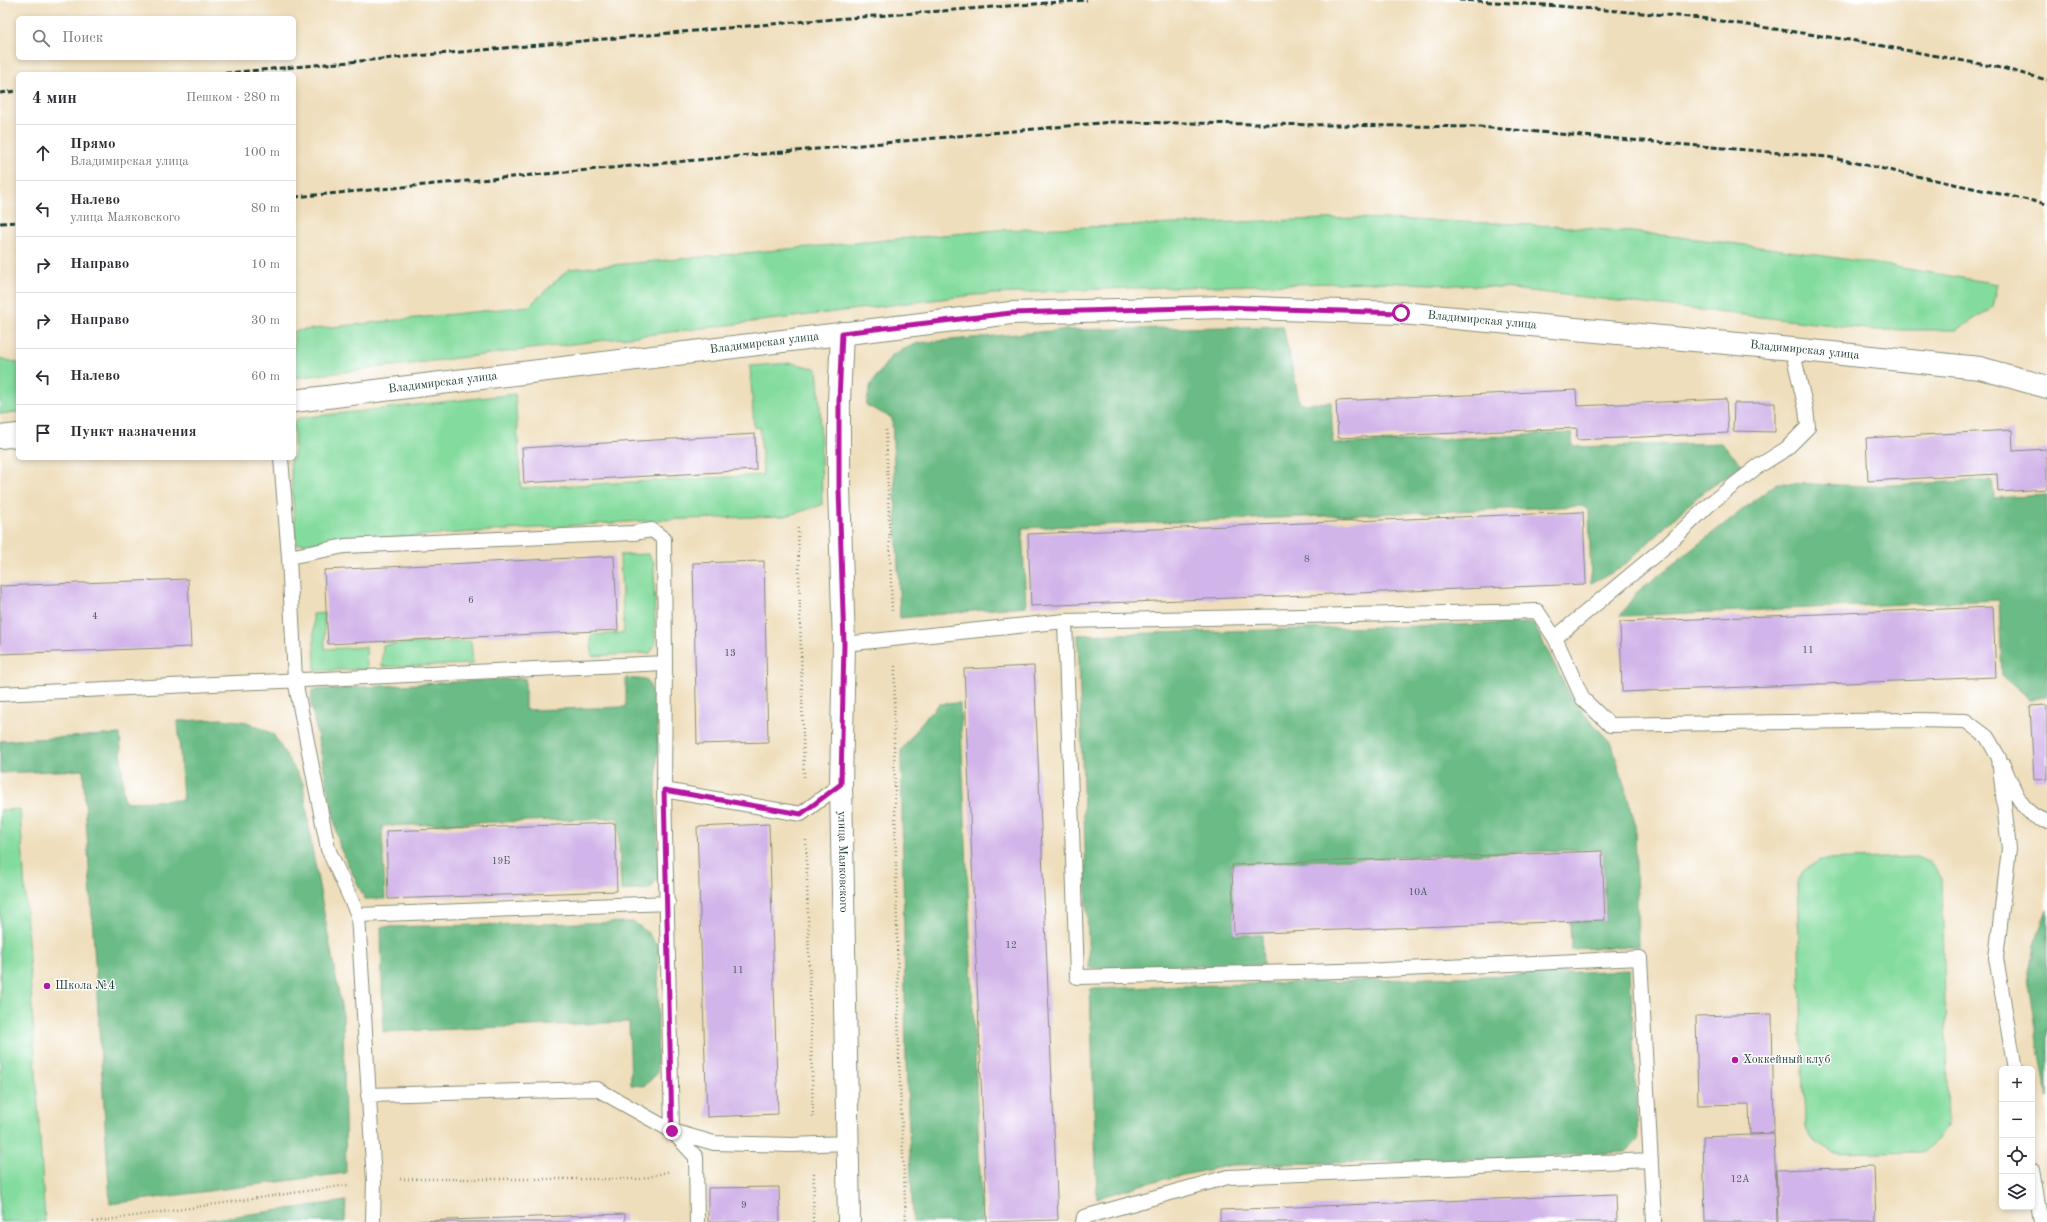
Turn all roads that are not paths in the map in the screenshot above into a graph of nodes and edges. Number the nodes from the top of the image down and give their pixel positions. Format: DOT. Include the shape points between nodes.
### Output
graph roads {
  1 [pos="842,333"];
  2 [pos="1792,349"];
  3 [pos="2047,387"];
  4 [pos="296,400"];
  5 [pos="16,435"];
  6 [pos="0,437"];
  7 [pos="281,460"];
  8 [pos="289,557"];
  9 [pos="1065,621"];
  10 [pos="1555,638"];
  11 [pos="844,644"];
  12 [pos="665,663"];
  13 [pos="295,680"];
  14 [pos="0,694"];
  15 [pos="1999,758"];
  16 [pos="841,784"];
  17 [pos="664,790"];
  18 [pos="2047,821"];
  19 [pos="668,902"];
  20 [pos="358,915"];
  21 [pos="2014,1066"];
  22 [pos="368,1095"];
  23 [pos="672,1131"];
  24 [pos="848,1143"];
  25 [pos="1650,1160"];
  26 [pos="2033,1174"];
  27 [pos="373,1222"];
  28 [pos="697,1222"];
  29 [pos="848,1222"];
  30 [pos="1083,1222"];
  31 [pos="1654,1222"];
  32 [pos="2041,1222"];
  1 -- 2 [label="street, Владимирская улица" via="1011,313 1223,307 1401,313"];
  1 -- 4 [label="street, Владимирская улица"];
  1 -- 11 [label="street, улица Маяковского" via="839,488"];
  2 -- 3 [label="street, Владимирская улица" via="1980,368"];
  2 -- 10 [label="lane" via="1808,427 1786,449 1757,467 1712,502 1668,544"];
  5 -- 6 [label="street"];
  7 -- 8 [label="lane"];
  8 -- 12 [label="lane" via="345,546 633,533 652,530 664,539"];
  8 -- 13 [label="lane"];
  9 -- 10 [label="lane" via="1537,611"];
  9 -- 11 [label="lane"];
  9 -- 25 [label="lane" via="1077,977 1383,970 1640,958"];
  10 -- 15 [label="lane" via="1583,699 1610,725 1966,721 1987,737"];
  11 -- 16 [label="street, улица Маяковского"];
  12 -- 13 [label="lane"];
  12 -- 17 [label="lane"];
  13 -- 14 [label="lane"];
  13 -- 20 [label="lane" via="328,849"];
  15 -- 18 [label="lane" via="2025,809"];
  15 -- 21 [label="lane" via="2009,849 1996,958"];
  16 -- 17 [label="lane" via="801,814"];
  16 -- 24 [label="street, улица Маяковского"];
  17 -- 19 [label="lane"];
  19 -- 20 [label="lane"];
  19 -- 23 [label="lane"];
  20 -- 22 [label="lane"];
  22 -- 23 [label="lane" via="597,1089"];
  22 -- 27 [label="lane" via="374,1181"];
  23 -- 24 [label="lane" via="714,1143"];
  23 -- 28 [label="lane" via="696,1157"];
  24 -- 29 [label="street, улица Маяковского"];
  25 -- 30 [label="lane" via="1228,1177 1084,1217"];
  25 -- 31 [label="lane"];
  26 -- 32 [label="lane"];
}
